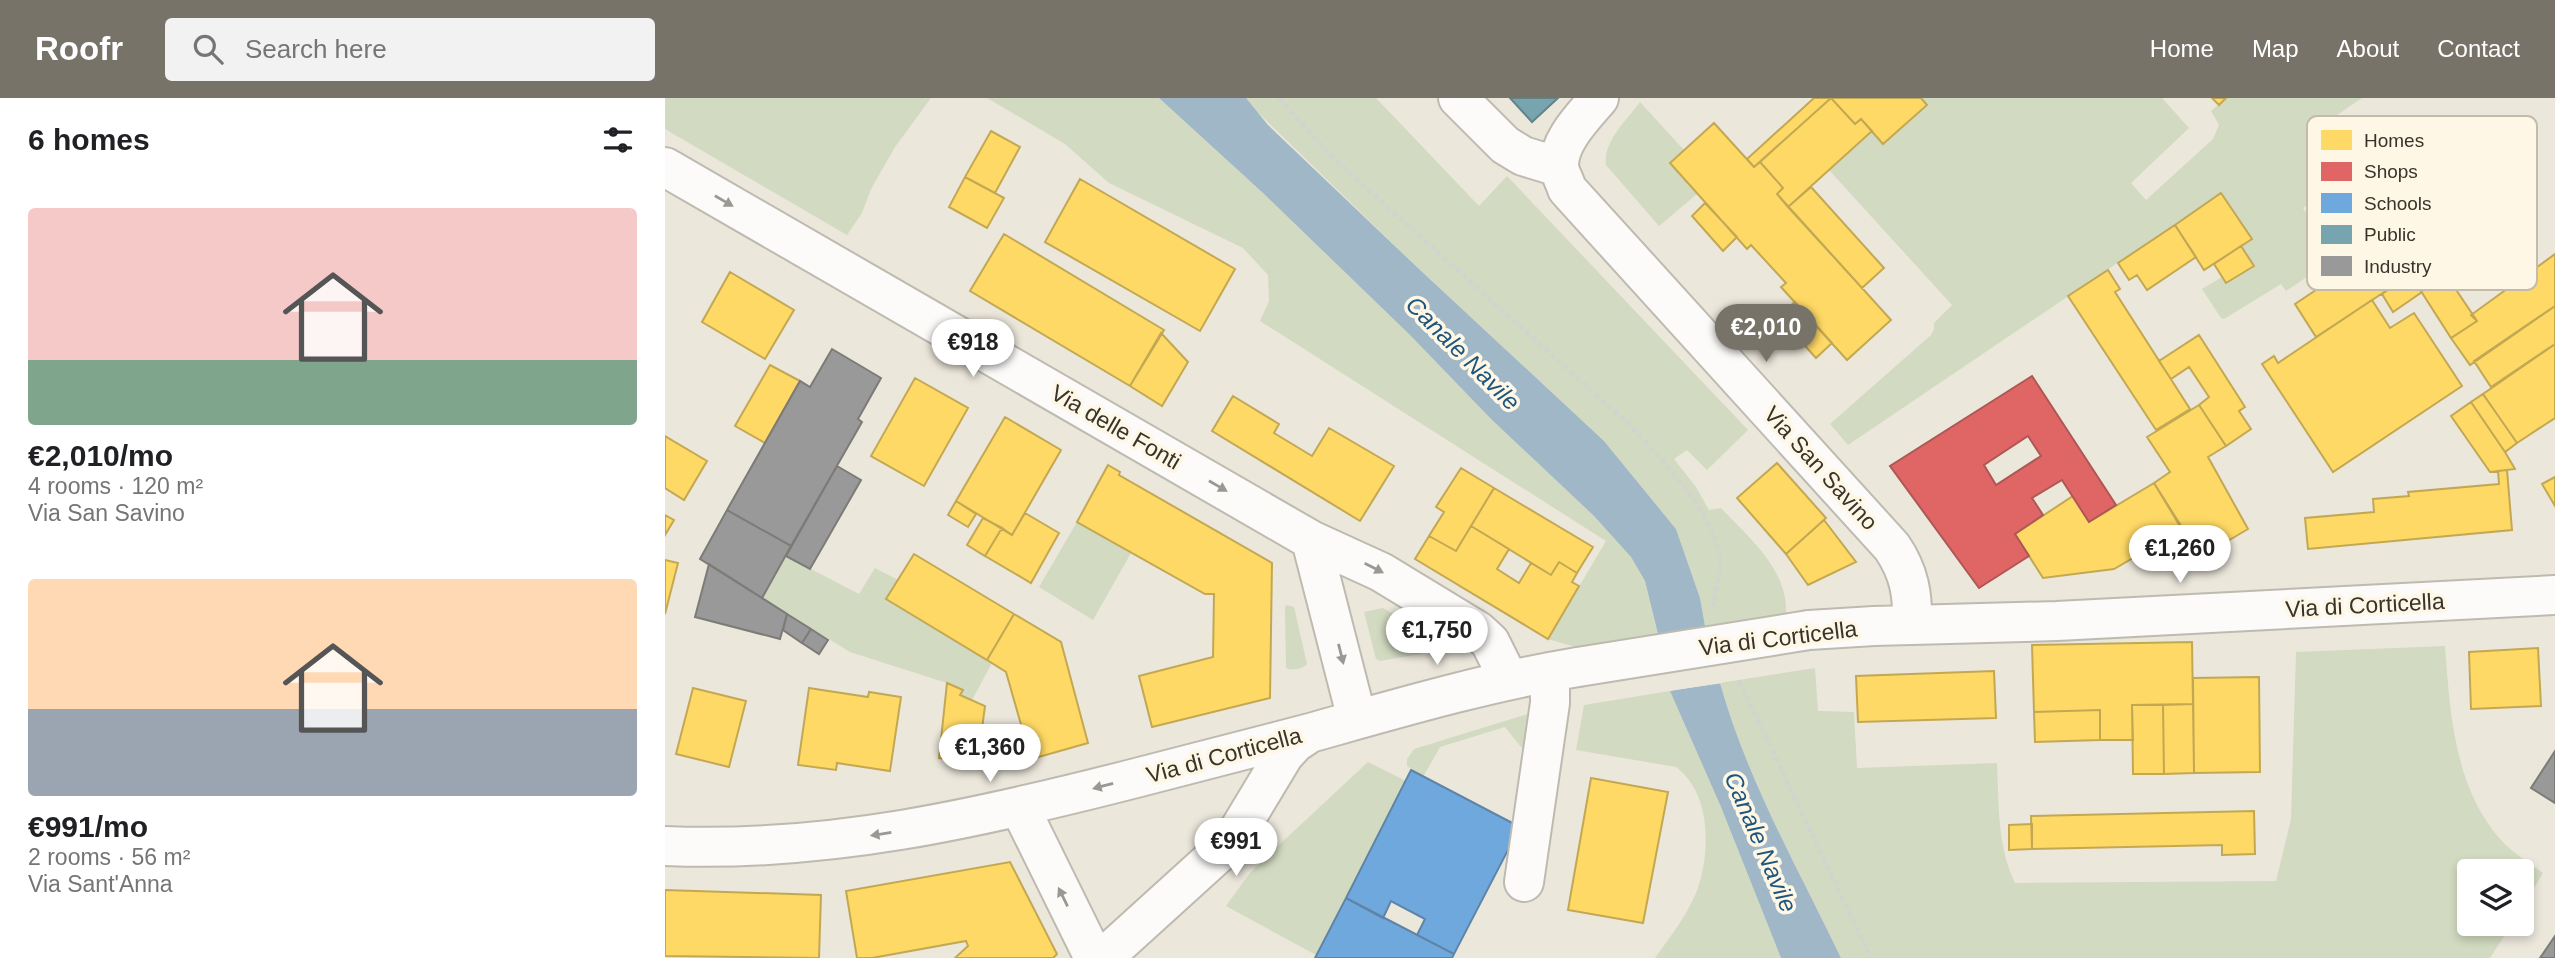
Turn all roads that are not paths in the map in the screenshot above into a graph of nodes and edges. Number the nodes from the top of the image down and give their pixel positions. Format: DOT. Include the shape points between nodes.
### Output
graph roads {
  1 [pos="1458,98"];
  2 [pos="1599,98"];
  3 [pos="665,167"];
  4 [pos="1559,167"];
  5 [pos="1311,540"];
  6 [pos="2555,595"];
  7 [pos="1912,624"];
  8 [pos="1564,669"];
  9 [pos="1509,680"];
  10 [pos="1357,719"];
  11 [pos="1311,732"];
  12 [pos="1020,808"];
  13 [pos="665,846"];
  14 [pos="1524,882"];
  15 [pos="1094,958"];
  16 [pos="1103,958"];
  1 -- 4 [label="street" via="1505,145"];
  2 -- 4 [label="street" via="1577,124"];
  3 -- 5 [label="street, Via delle Fonti, one-way"];
  4 -- 7 [label="street, Via San Savino" via="1567,189 1892,547 1910,581"];
  5 -- 9 [label="street, Via delle Fonti, one-way" via="1381,572 1478,631 1490,642"];
  5 -- 10 [label="street, one-way"];
  6 -- 7 [label="street, Via di Corticella" via="2057,621"];
  7 -- 8 [label="street, Via di Corticella, bridge" via="1809,631"];
  8 -- 9 [label="street, Via di Corticella"];
  8 -- 14 [label="street" via="1550,704"];
  9 -- 10 [label="street, Via di Corticella"];
  10 -- 11 [label="street, Via di Corticella"];
  11 -- 12 [label="street, Via di Corticella, one-way"];
  11 -- 16 [label="street" via="1284,755 1221,851"];
  12 -- 13 [label="street, Via di Corticella, one-way" via="803,843"];
  15 -- 12 [label="street, one-way"];
}
